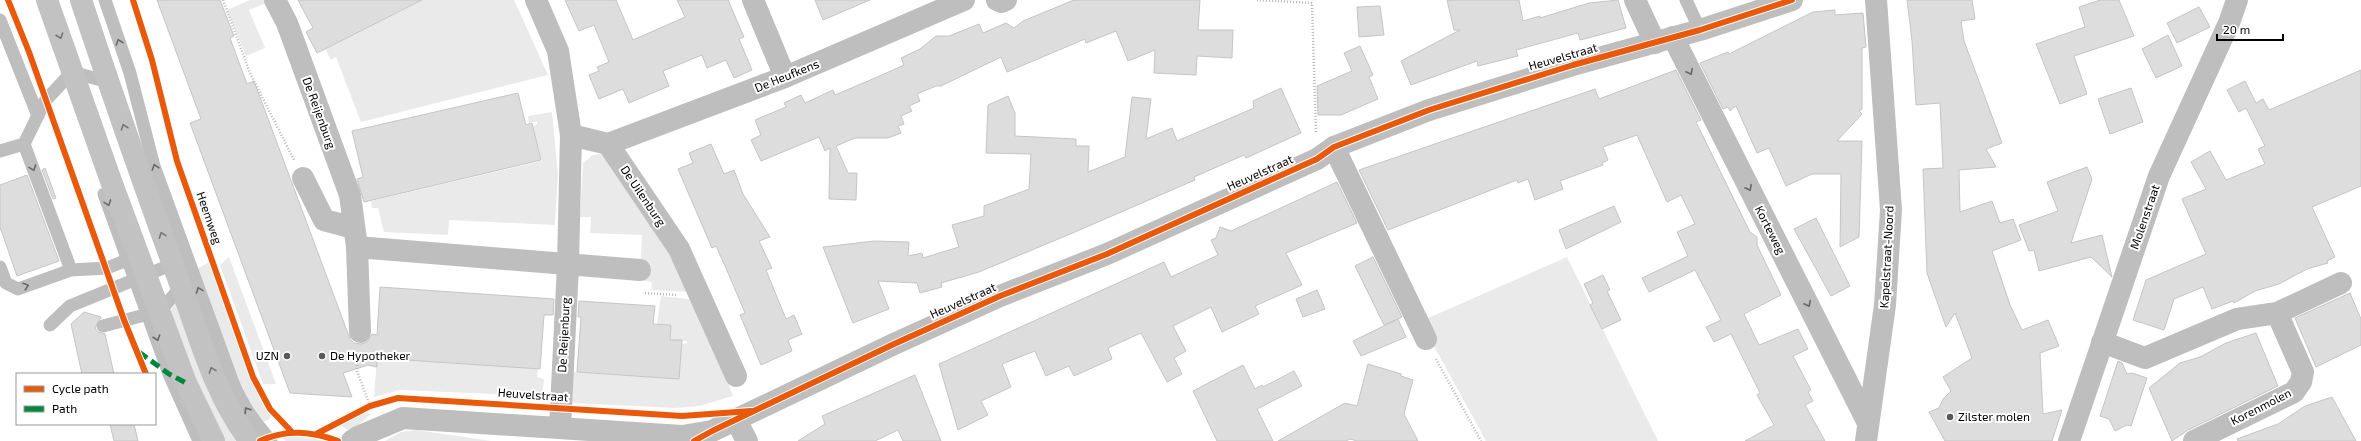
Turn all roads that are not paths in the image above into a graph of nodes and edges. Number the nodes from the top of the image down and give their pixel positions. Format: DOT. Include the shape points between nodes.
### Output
graph roads {
  1 [pos="47,0"];
  2 [pos="81,0"];
  3 [pos="105,0"];
  4 [pos="275,0"];
  5 [pos="536,0"];
  6 [pos="753,0"];
  7 [pos="964,0"];
  8 [pos="997,0"];
  9 [pos="1006,0"];
  10 [pos="1635,0"];
  11 [pos="1686,0"];
  12 [pos="1792,0"];
  13 [pos="1876,0"];
  14 [pos="2237,0"];
  15 [pos="0,20"];
  16 [pos="1700,30"];
  17 [pos="1664,40"];
  18 [pos="72,72"];
  19 [pos="786,77"];
  20 [pos="108,82"];
  21 [pos="38,116"];
  22 [pos="571,135"];
  23 [pos="24,144"];
  24 [pos="608,144"];
  25 [pos="0,152"];
  26 [pos="1326,153"];
  27 [pos="303,178"];
  28 [pos="356,238"];
  29 [pos="173,264"];
  30 [pos="568,265"];
  31 [pos="0,267"];
  32 [pos="138,267"];
  33 [pos="71,270"];
  34 [pos="640,270"];
  35 [pos="2342,283"];
  36 [pos="181,287"];
  37 [pos="155,313"];
  38 [pos="2277,313"];
  39 [pos="50,325"];
  40 [pos="103,326"];
  41 [pos="360,332"];
  42 [pos="1426,339"];
  43 [pos="2102,342"];
  44 [pos="736,376"];
  45 [pos="736,420"];
  46 [pos="560,428"];
  47 [pos="1867,432"];
  48 [pos="376,434"];
  49 [pos="709,436"];
  50 [pos="199,441"];
  51 [pos="214,441"];
  52 [pos="250,441"];
  53 [pos="271,441"];
  54 [pos="352,441"];
  55 [pos="747,441"];
  56 [pos="2069,441"];
  57 [pos="2194,441"];
  1 -- 18 [label="main road, one-way"];
  2 -- 20 [label="main road"];
  53 -- 3 [label="lane, one-way" via="250,415 232,380 154,166 130,73"];
  4 -- 28 [label="street, De Reijenburg" via="287,23 350,196"];
  5 -- 22 [label="street" via="558,51"];
  6 -- 19 [label="street"];
  7 -- 19 [label="street, De Heufkens"];
  8 -- 9 [label="street"];
  10 -- 17 [label="street, Korteweg"];
  11 -- 16 [label="lane"];
  12 -- 16 [label="street, Heuvelstraat"];
  13 -- 47 [label="street, Kapelstraat-Noord" via="1891,210 1885,305"];
  14 -- 43 [label="street, Molenstraat" via="2229,23 2159,176"];
  15 -- 21 [label="lane"];
  16 -- 17 [label="street, Heuvelstraat"];
  17 -- 26 [label="street, Heuvelstraat" via="1573,65 1429,110"];
  17 -- 47 [label="street, Korteweg, one-way"];
  18 -- 20 [label="lane"];
  18 -- 21 [label="lane" via="45,101"];
  18 -- 32 [label="main road, one-way"];
  19 -- 24 [label="street, De Heufkens"];
  29 -- 20 [label="main road, one-way"];
  21 -- 23 [label="lane"];
  22 -- 24 [label="street"];
  22 -- 30 [label="street, De Reijenburg"];
  23 -- 25 [label="lane"];
  23 -- 33 [label="lane, one-way"];
  24 -- 44 [label="street, De Uilenburg" via="679,249"];
  26 -- 42 [label="street"];
  26 -- 45 [label="street, Heuvelstraat" via="1107,254 1000,296"];
  27 -- 28 [label="street" via="324,220"];
  28 -- 30 [label="street"];
  28 -- 41 [label="street, De Reijenburg"];
  29 -- 32 [label="lane"];
  29 -- 36 [label="main road"];
  30 -- 34 [label="street"];
  30 -- 46 [label="street, De Reijenburg"];
  31 -- 33 [label="lane, one-way" via="6,283 18,289"];
  32 -- 33 [label="lane"];
  32 -- 37 [label="main road"];
  32 -- 39 [label="lane" via="70,306"];
  35 -- 38 [label="street"];
  36 -- 37 [label="lane"];
  52 -- 36 [label="main road, one-way" via="235,422 216,383"];
  37 -- 40 [label="lane"];
  37 -- 50 [label="lane, one-way" via="172,380"];
  37 -- 51 [label="main road"];
  38 -- 43 [label="street" via="2237,319 2145,358"];
  38 -- 57 [label="street, Korenmolen" via="2303,372 2302,382 2294,392"];
  43 -- 56 [label="street, Molenstraat"];
  45 -- 49 [label="street, Heuvelstraat"];
  45 -- 55 [label="street"];
  46 -- 48 [label="street, Heuvelstraat" via="402,418"];
  46 -- 49 [label="street, Heuvelstraat"];
  48 -- 54 [label="street, Heuvelstraat"];
}
